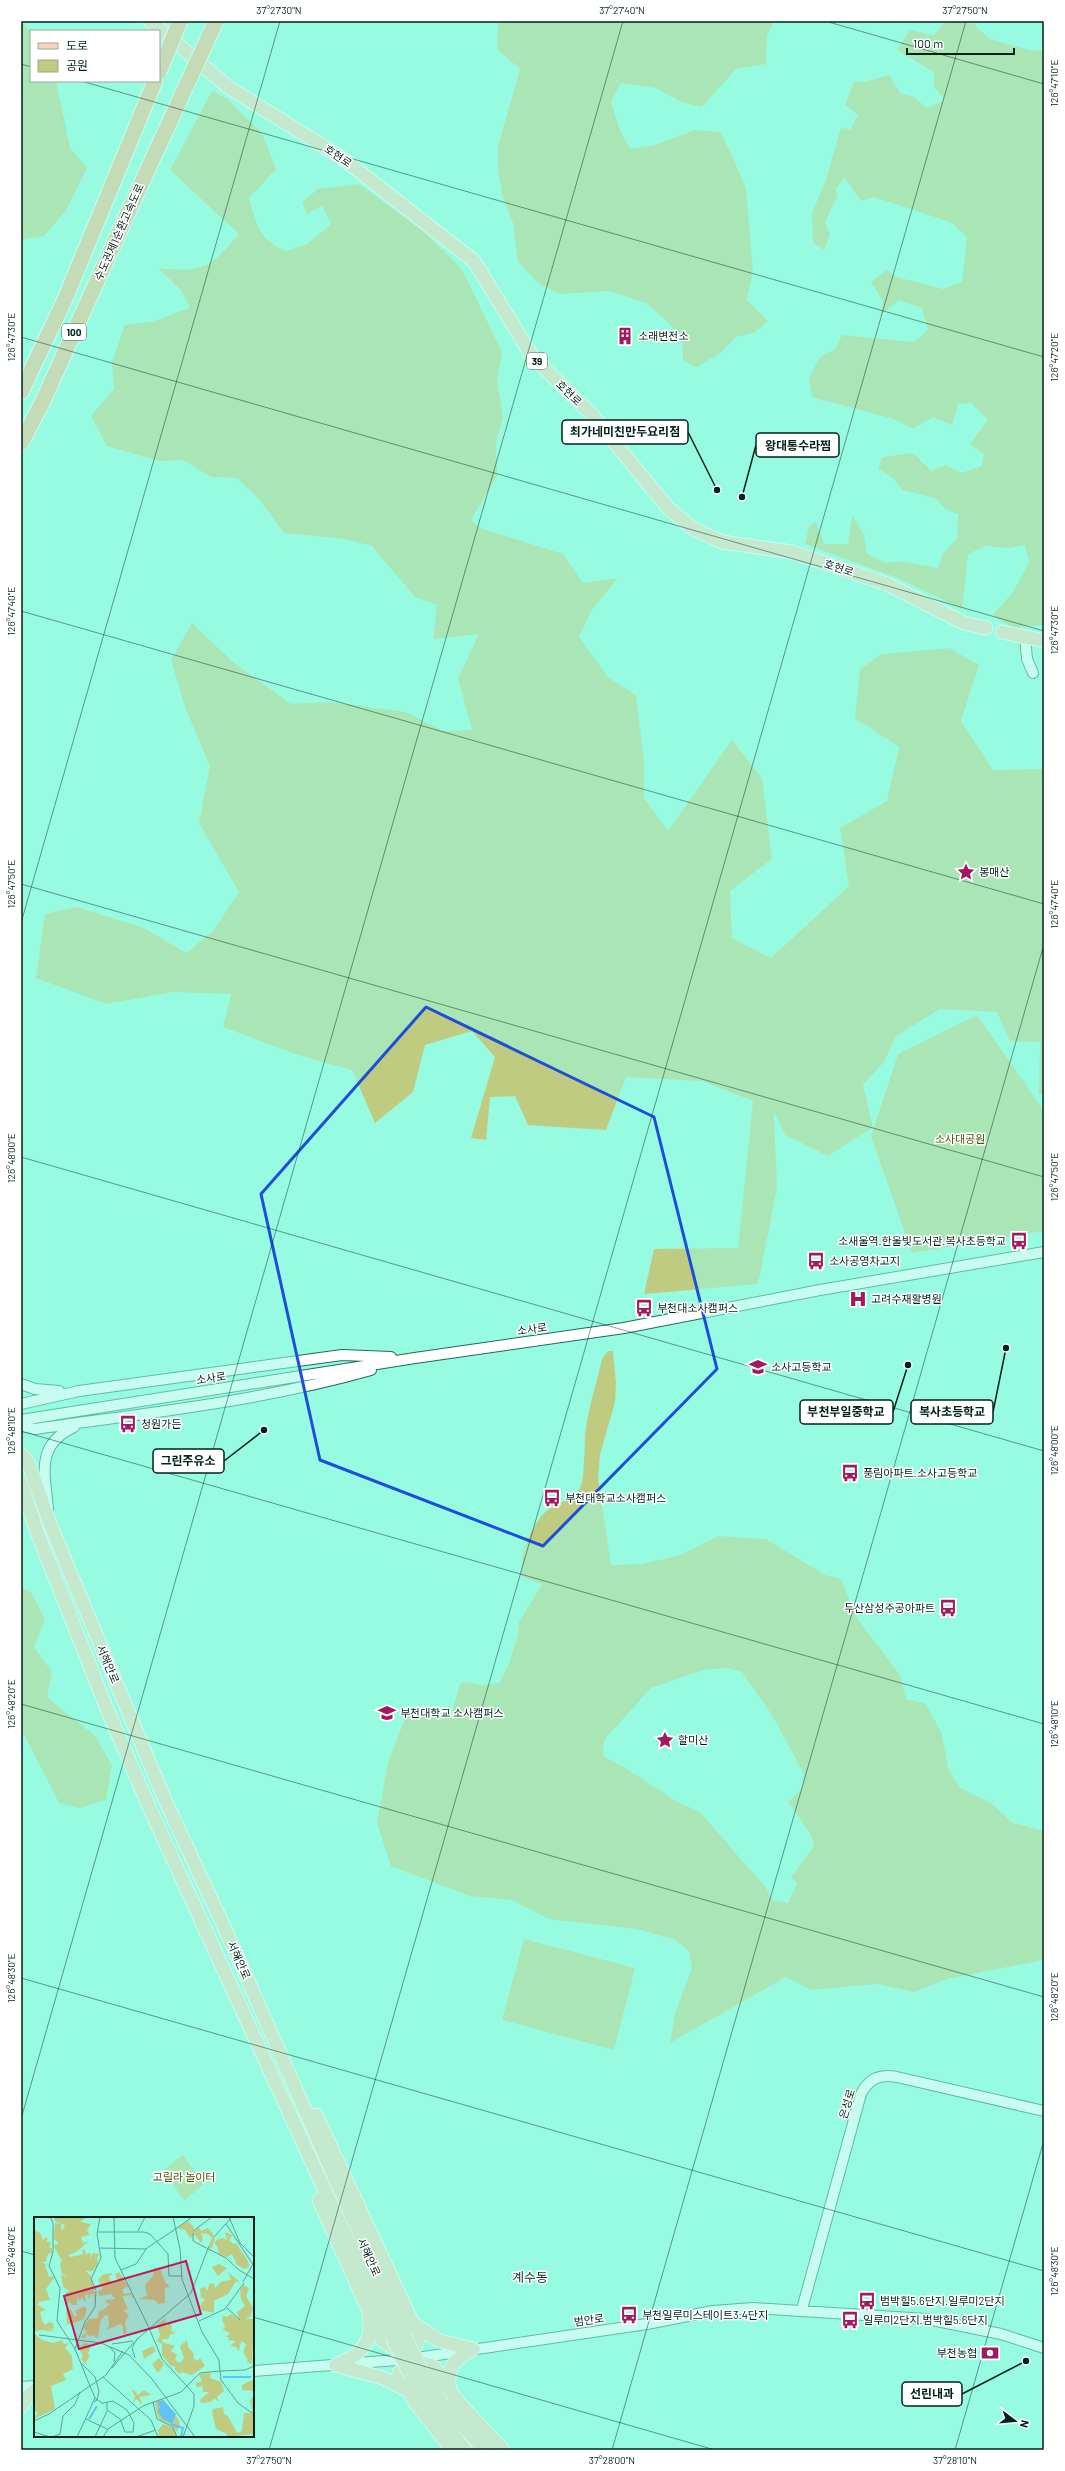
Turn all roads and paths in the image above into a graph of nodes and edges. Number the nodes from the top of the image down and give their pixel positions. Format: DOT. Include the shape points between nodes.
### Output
graph roads {
  1 [pos="150,21"];
  2 [pos="180,21"];
  3 [pos="216,21"];
  4 [pos="160,70"];
  5 [pos="155,82"];
  6 [pos="32,371"];
  7 [pos="21,388"];
  8 [pos="21,392"];
  9 [pos="21,443"];
  10 [pos="986,628"];
  11 [pos="1002,632"];
  12 [pos="1025,637"];
  13 [pos="1044,641"];
  14 [pos="1033,673"];
  15 [pos="1044,1252"];
  16 [pos="415,1358"];
  17 [pos="21,1384"];
  18 [pos="80,1391"];
  19 [pos="21,1404"];
  20 [pos="21,1420"];
  21 [pos="83,1422"];
  22 [pos="21,1426"];
  23 [pos="21,1454"];
  24 [pos="21,1484"];
  25 [pos="50,1524"];
  26 [pos="271,2033"];
  27 [pos="255,2040"];
  28 [pos="1044,2111"];
  29 [pos="802,2309"];
  30 [pos="367,2311"];
  31 [pos="412,2322"];
  32 [pos="398,2336"];
  33 [pos="1044,2348"];
  34 [pos="473,2349"];
  35 [pos="410,2359"];
  36 [pos="336,2365"];
  37 [pos="254,2371"];
  38 [pos="416,2373"];
  39 [pos="34,2386"];
  40 [pos="21,2387"];
  41 [pos="34,2391"];
  42 [pos="409,2391"];
  43 [pos="451,2394"];
  44 [pos="21,2407"];
  45 [pos="452,2450"];
  46 [pos="465,2450"];
  47 [pos="485,2450"];
  48 [pos="503,2450"];
  1 -- 10 [label="main road, 호현로 / 39" via="228,87 342,158 474,261 532,356 592,415 668,508 692,528 722,542 792,552 887,584 964,623"];
  2 -- 4 [label="highway, bridge"];
  3 -- 9 [label="highway, 수도권제1순환고속도로 / 100, bridge" via="42,403"];
  5 -- 6 [label="highway, 수도권제1순환고속도로 / 100" via="104,207"];
  6 -- 7 [label="highway"];
  6 -- 8 [label="highway, 수도권제1순환고속도로 / 100"];
  11 -- 12 [label="main road"];
  12 -- 13 [label="main road"];
  12 -- 14 [label="street" via="1027,659"];
  15 -- 16 [label="street, 소사로" via="813,1291 624,1328"];
  16 -- 18 [label="street" via="342,1355"];
  16 -- 20 [label="street, 소사로"];
  16 -- 21 [label="street" via="327,1383"];
  17 -- 18 [label="street" via="47,1391"];
  18 -- 19 [label="street"];
  21 -- 22 [label="street" via="36,1429"];
  21 -- 25 [label="street" via="64,1431 46,1452 44,1467"];
  23 -- 25 [label="main road, 서해안로" via="28,1462"];
  24 -- 27 [label="main road, 서해안로" via="37,1532 105,1704"];
  25 -- 26 [label="main road, 서해안로" via="165,1800"];
  26 -- 31 [label="main road" via="332,2146"];
  26 -- 32 [label="main road, 서해안로"];
  27 -- 30 [label="main road" via="280,2110"];
  27 -- 32 [label="main road, 서해안로"];
  28 -- 29 [label="street, 은성로" via="897,2077 884,2075 872,2079 861,2094"];
  29 -- 33 [label="street, 범안로" via="896,2316 958,2324"];
  29 -- 34 [label="street, 범안로" via="753,2308 712,2311 647,2324"];
  30 -- 35 [label="main road" via="382,2340"];
  30 -- 36 [label="main road" via="371,2328 368,2343 355,2355"];
  31 -- 34 [label="main road" via="431,2336"];
  31 -- 35 [label="main road" via="419,2337"];
  32 -- 38 [label="main road, 서해안로, bridge"];
  34 -- 35 [label="street, 범안로"];
  34 -- 43 [label="main road" via="456,2361 448,2372"];
  35 -- 36 [label="street, 범안로"];
  35 -- 42 [label="main road" via="399,2373"];
  35 -- 43 [label="main road" via="434,2367"];
  36 -- 37 [label="street, 범안로"];
  36 -- 42 [label="main road" via="383,2378"];
  38 -- 46 [label="main road, 서해안로" via="428,2404"];
  38 -- 47 [label="main road, 서해안로"];
  39 -- 40 [label="street"];
  41 -- 44 [label="main road"];
  42 -- 45 [label="main road"];
  43 -- 48 [label="main road"];
}
